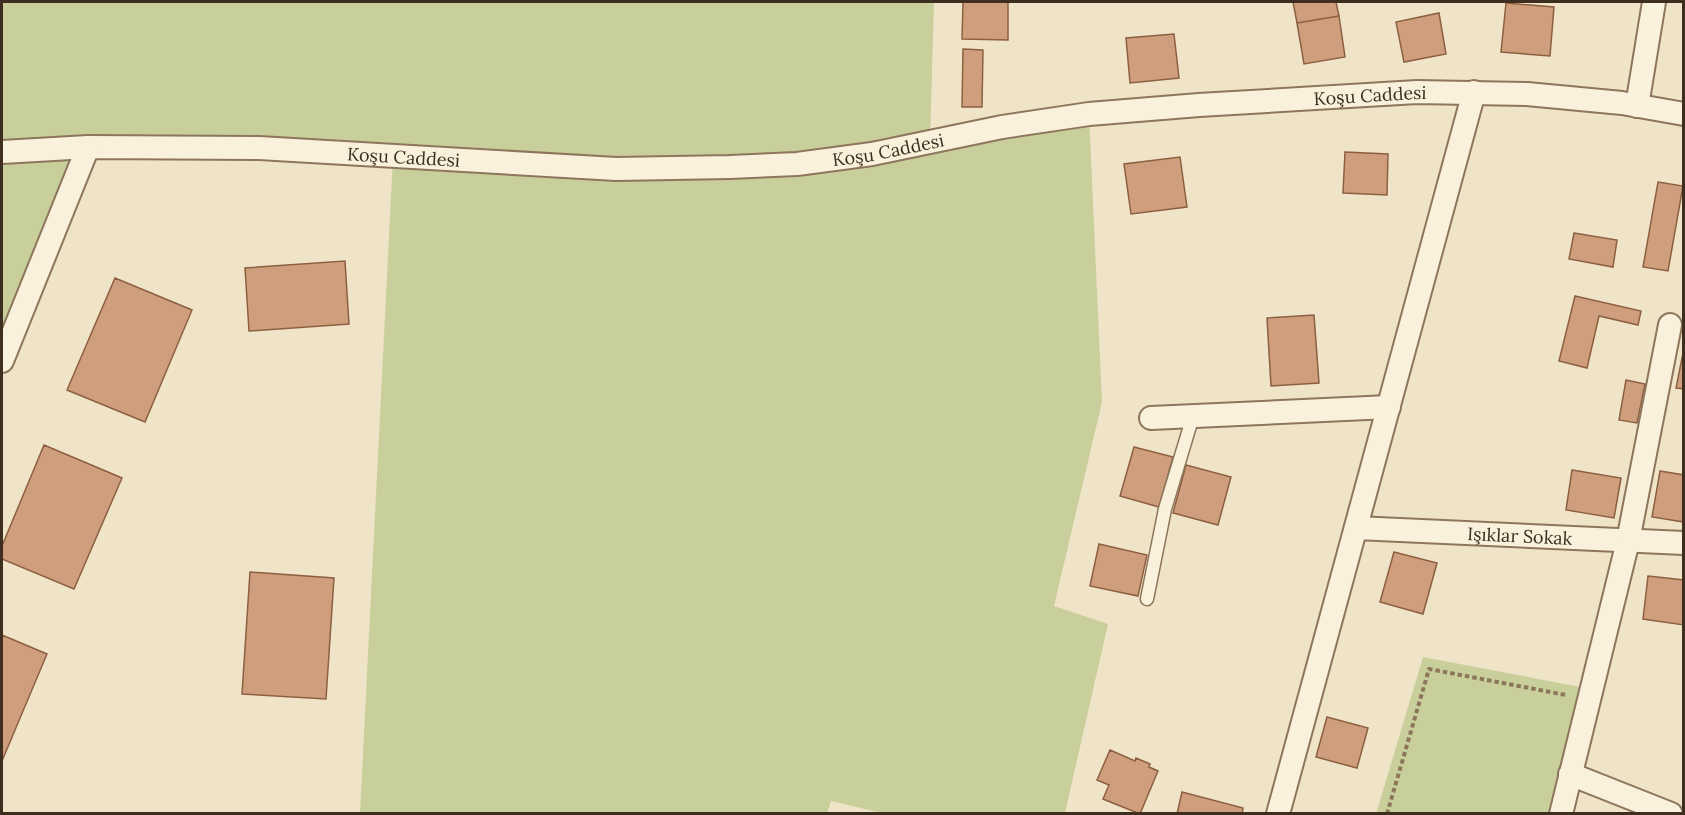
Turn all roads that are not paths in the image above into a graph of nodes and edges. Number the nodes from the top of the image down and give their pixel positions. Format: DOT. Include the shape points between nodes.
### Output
graph roads {
  1 [pos="1654,2"];
  2 [pos="1474,92"];
  3 [pos="1637,106"];
  4 [pos="1683,114"];
  5 [pos="88,147"];
  6 [pos="2,152"];
  7 [pos="1670,325"];
  8 [pos="2,361"];
  9 [pos="1389,407"];
  10 [pos="1193,416"];
  11 [pos="1151,418"];
  12 [pos="1356,528"];
  13 [pos="1628,541"];
  14 [pos="1683,543"];
  15 [pos="1146,599"];
  16 [pos="1570,774"];
  17 [pos="1278,813"];
  18 [pos="1561,813"];
  19 [pos="1671,813"];
  1 -- 3 [label="street"];
  2 -- 3 [label="street, Koşu Caddesi"];
  2 -- 5 [label="street, Koşu Caddesi" via="1089,114 872,154 797,164 730,167 616,169 259,148"];
  2 -- 9 [label="street"];
  3 -- 4 [label="street, Koşu Caddesi"];
  5 -- 6 [label="street, Koşu Caddesi"];
  5 -- 8 [label="street"];
  7 -- 13 [label="street"];
  9 -- 10 [label="street"];
  9 -- 12 [label="street"];
  10 -- 11 [label="street"];
  10 -- 15 [label="lane" via="1166,509"];
  12 -- 13 [label="street, Işıklar Sokak"];
  12 -- 17 [label="street"];
  13 -- 14 [label="street, Işıklar Sokak"];
  13 -- 16 [label="street"];
  16 -- 18 [label="street"];
  16 -- 19 [label="street"];
}
